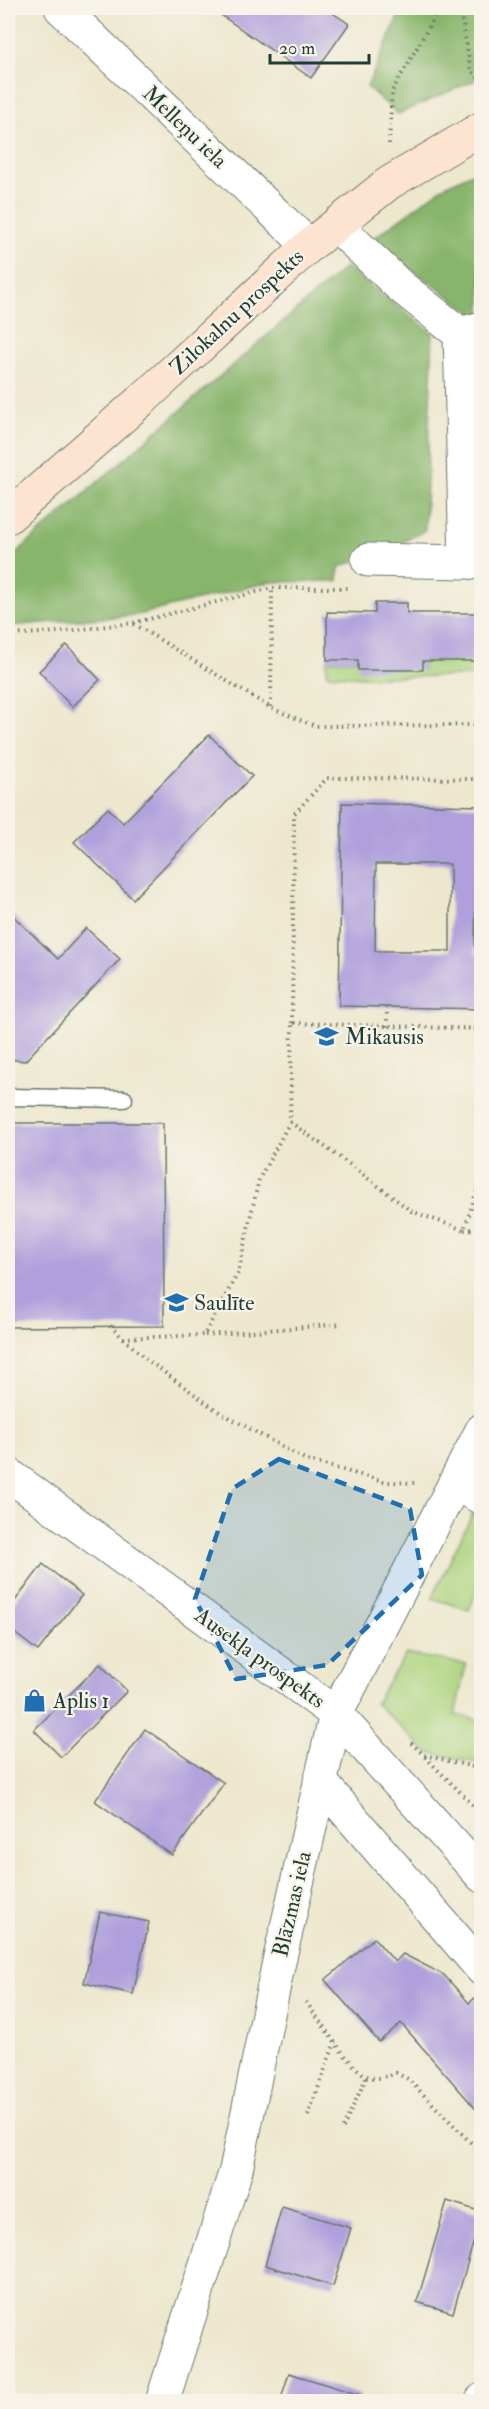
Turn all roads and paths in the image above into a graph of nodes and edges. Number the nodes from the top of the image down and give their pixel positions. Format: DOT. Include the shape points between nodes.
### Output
graph roads {
  1 [pos="61,8"];
  2 [pos="440,8"];
  3 [pos="460,8"];
  4 [pos="482,81"];
  5 [pos="482,128"];
  6 [pos="389,183"];
  7 [pos="336,225"];
  8 [pos="309,246"];
  9 [pos="471,331"];
  10 [pos="8,517"];
  11 [pos="474,563"];
  12 [pos="361,574"];
  13 [pos="272,588"];
  14 [pos="133,623"];
  15 [pos="8,635"];
  16 [pos="271,708"];
  17 [pos="482,725"];
  18 [pos="482,779"];
  19 [pos="387,1007"];
  20 [pos="292,1023"];
  21 [pos="387,1027"];
  22 [pos="482,1029"];
  23 [pos="8,1096"];
  24 [pos="124,1099"];
  25 [pos="290,1122"];
  26 [pos="482,1175"];
  27 [pos="482,1228"];
  28 [pos="464,1230"];
  29 [pos="342,1324"];
  30 [pos="110,1326"];
  31 [pos="204,1335"];
  32 [pos="123,1338"];
  33 [pos="482,1430"];
  34 [pos="8,1474"];
  35 [pos="468,1491"];
  36 [pos="336,1714"];
  37 [pos="407,1740"];
  38 [pos="423,1755"];
  39 [pos="482,1769"];
  40 [pos="320,1781"];
  41 [pos="482,1814"];
  42 [pos="482,1876"];
  43 [pos="278,1966"];
  44 [pos="482,1969"];
  45 [pos="335,2041"];
  46 [pos="367,2076"];
  47 [pos="308,2116"];
  48 [pos="343,2128"];
  49 [pos="482,2154"];
  50 [pos="162,2402"];
  1 -- 8 [label="street, Melleņu iela"];
  2 -- 6 [label="path" via="392,91"];
  3 -- 4 [label="path" via="471,71"];
  5 -- 6 [label="main road, Zilokalnu prospekts"];
  6 -- 7 [label="main road, Zilokalnu prospekts"];
  7 -- 8 [label="main road, Zilokalnu prospekts"];
  7 -- 9 [label="street" via="400,286"];
  8 -- 10 [label="main road, Zilokalnu prospekts"];
  9 -- 11 [label="street" via="461,456"];
  11 -- 12 [label="street"];
  12 -- 13 [label="path"];
  13 -- 14 [label="path"];
  13 -- 16 [label="path"];
  14 -- 15 [label="path"];
  14 -- 16 [label="path"];
  16 -- 17 [label="path" via="315,726"];
  18 -- 20 [label="path" via="327,778 294,814"];
  19 -- 21 [label="path"];
  20 -- 21 [label="path"];
  20 -- 25 [label="path"];
  21 -- 22 [label="path"];
  23 -- 24 [label="lane"];
  25 -- 28 [label="path" via="411,1211"];
  25 -- 31 [label="path" via="259,1179 238,1273"];
  26 -- 28 [label="path"];
  27 -- 28 [label="path"];
  29 -- 31 [label="path"];
  30 -- 32 [label="path"];
  31 -- 32 [label="path"];
  32 -- 35 [label="path" via="216,1410 306,1460 386,1482"];
  33 -- 35 [label="street, Blāzmas iela"];
  34 -- 36 [label="street, Ausekļa prospekts"];
  35 -- 36 [label="street, Blāzmas iela"];
  36 -- 40 [label="street, Blāzmas iela"];
  36 -- 42 [label="street, Ausekļa prospekts"];
  37 -- 38 [label="path"];
  38 -- 39 [label="path"];
  38 -- 41 [label="path"];
  40 -- 43 [label="street, Blāzmas iela"];
  40 -- 44 [label="street"];
  43 -- 45 [label="path"];
  43 -- 50 [label="street, Blāzmas iela" via="236,2170"];
  45 -- 46 [label="path"];
  45 -- 47 [label="path"];
  46 -- 48 [label="path"];
  46 -- 49 [label="path" via="381,2079 396,2073 408,2079"];
}
